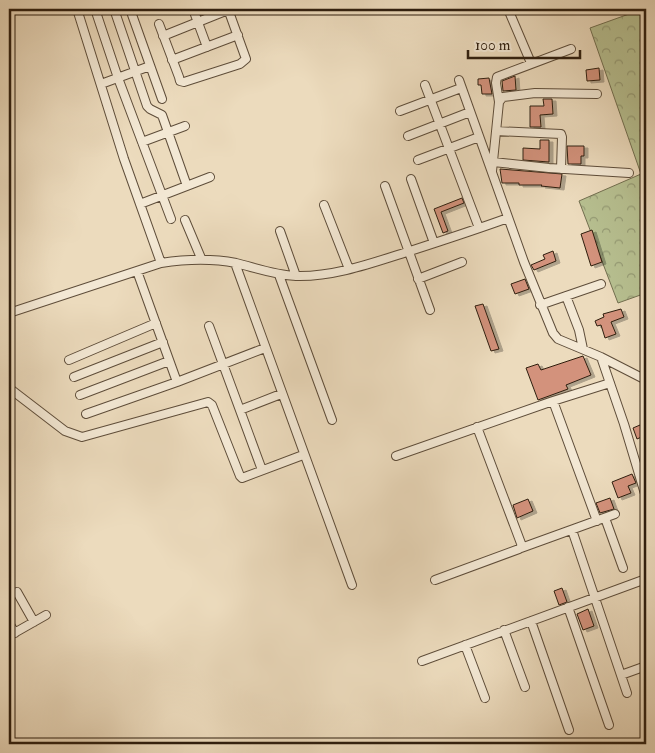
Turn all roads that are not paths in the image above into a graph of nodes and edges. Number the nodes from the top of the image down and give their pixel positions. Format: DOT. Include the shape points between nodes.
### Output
graph roads {
  1 [pos="79,9"];
  2 [pos="95,9"];
  3 [pos="114,9"];
  4 [pos="130,9"];
  5 [pos="193,9"];
  6 [pos="228,9"];
  7 [pos="508,9"];
  8 [pos="198,22"];
  9 [pos="159,24"];
  10 [pos="238,35"];
  11 [pos="163,36"];
  12 [pos="207,47"];
  13 [pos="571,49"];
  14 [pos="172,60"];
  15 [pos="531,63"];
  16 [pos="150,66"];
  17 [pos="134,72"];
  18 [pos="118,78"];
  19 [pos="101,84"];
  20 [pos="426,85"];
  21 [pos="597,94"];
  22 [pos="431,99"];
  23 [pos="162,100"];
  24 [pos="499,102"];
  25 [pos="400,111"];
  26 [pos="470,112"];
  27 [pos="440,124"];
  28 [pos="185,126"];
  29 [pos="496,131"];
  30 [pos="168,132"];
  31 [pos="408,136"];
  32 [pos="479,137"];
  33 [pos="142,142"];
  34 [pos="449,148"];
  35 [pos="418,160"];
  36 [pos="493,162"];
  37 [pos="561,169"];
  38 [pos="492,173"];
  39 [pos="630,173"];
  40 [pos="210,177"];
  41 [pos="411,179"];
  42 [pos="187,186"];
  43 [pos="385,186"];
  44 [pos="162,196"];
  45 [pos="140,204"];
  46 [pos="324,205"];
  47 [pos="508,218"];
  48 [pos="171,219"];
  49 [pos="185,220"];
  50 [pos="480,228"];
  51 [pos="280,231"];
  52 [pos="434,243"];
  53 [pos="408,251"];
  54 [pos="200,258"];
  55 [pos="462,262"];
  56 [pos="161,263"];
  57 [pos="235,263"];
  58 [pos="349,269"];
  59 [pos="137,271"];
  60 [pos="279,274"];
  61 [pos="296,276"];
  62 [pos="418,279"];
  63 [pos="600,284"];
  64 [pos="566,296"];
  65 [pos="540,305"];
  66 [pos="430,310"];
  67 [pos="9,313"];
  68 [pos="156,323"];
  69 [pos="209,326"];
  70 [pos="162,342"];
  71 [pos="265,348"];
  72 [pos="583,349"];
  73 [pos="601,357"];
  74 [pos="68,360"];
  75 [pos="169,362"];
  76 [pos="223,364"];
  77 [pos="74,377"];
  78 [pos="646,380"];
  79 [pos="177,382"];
  80 [pos="610,383"];
  81 [pos="9,388"];
  82 [pos="281,394"];
  83 [pos="80,395"];
  84 [pos="553,401"];
  85 [pos="240,410"];
  86 [pos="86,414"];
  87 [pos="332,420"];
  88 [pos="477,427"];
  89 [pos="304,455"];
  90 [pos="396,456"];
  91 [pos="262,470"];
  92 [pos="646,497"];
  93 [pos="615,514"];
  94 [pos="601,519"];
  95 [pos="572,530"];
  96 [pos="521,548"];
  97 [pos="623,568"];
  98 [pos="434,580"];
  99 [pos="643,580"];
  100 [pos="352,585"];
  101 [pos="17,592"];
  102 [pos="594,598"];
  103 [pos="568,607"];
  104 [pos="46,615"];
  105 [pos="531,621"];
  106 [pos="34,622"];
  107 [pos="9,623"];
  108 [pos="504,630"];
  109 [pos="12,635"];
  110 [pos="465,645"];
  111 [pos="422,661"];
  112 [pos="646,666"];
  113 [pos="621,675"];
  114 [pos="525,687"];
  115 [pos="627,693"];
  116 [pos="484,698"];
  117 [pos="609,725"];
  118 [pos="569,730"];
  1 -- 19 [label="street"];
  2 -- 18 [label="street"];
  3 -- 17 [label="street"];
  4 -- 16 [label="street"];
  5 -- 8 [label="street"];
  6 -- 8 [label="street"];
  6 -- 10 [label="street"];
  7 -- 15 [label="street"];
  8 -- 11 [label="street"];
  8 -- 12 [label="street"];
  9 -- 11 [label="street"];
  10 -- 12 [label="street"];
  10 -- 14 [label="street" via="246,59 240,64 182,82"];
  11 -- 14 [label="street"];
  12 -- 14 [label="street"];
  13 -- 15 [label="street"];
  15 -- 24 [label="street" via="497,77"];
  16 -- 17 [label="street"];
  16 -- 23 [label="street"];
  17 -- 18 [label="street"];
  17 -- 30 [label="street" via="148,108 161,114"];
  18 -- 19 [label="street"];
  18 -- 33 [label="street"];
  19 -- 45 [label="street"];
  20 -- 22 [label="street"];
  21 -- 24 [label="street" via="535,93 507,96"];
  22 -- 25 [label="street"];
  22 -- 26 [label="street" via="460,84"];
  22 -- 27 [label="street"];
  24 -- 29 [label="street"];
  26 -- 27 [label="street"];
  26 -- 32 [label="street"];
  27 -- 31 [label="street"];
  27 -- 34 [label="street"];
  28 -- 30 [label="street"];
  29 -- 36 [label="street"];
  29 -- 37 [label="street" via="561,134"];
  30 -- 33 [label="street"];
  30 -- 42 [label="street"];
  32 -- 34 [label="street"];
  32 -- 38 [label="street"];
  33 -- 44 [label="street"];
  34 -- 35 [label="street"];
  34 -- 50 [label="street"];
  36 -- 37 [label="street"];
  36 -- 38 [label="street"];
  37 -- 39 [label="street"];
  38 -- 47 [label="street"];
  40 -- 42 [label="street"];
  41 -- 52 [label="street"];
  42 -- 44 [label="street"];
  43 -- 53 [label="street"];
  44 -- 45 [label="street"];
  44 -- 48 [label="street"];
  45 -- 56 [label="street"];
  46 -- 58 [label="street"];
  47 -- 50 [label="street"];
  47 -- 65 [label="street"];
  49 -- 54 [label="street"];
  50 -- 52 [label="street"];
  51 -- 61 [label="street"];
  52 -- 53 [label="street"];
  53 -- 58 [label="street"];
  53 -- 62 [label="street"];
  54 -- 56 [label="street"];
  54 -- 57 [label="street"];
  55 -- 62 [label="street"];
  56 -- 59 [label="street"];
  57 -- 60 [label="street"];
  57 -- 71 [label="street"];
  58 -- 61 [label="street"];
  59 -- 67 [label="street"];
  59 -- 68 [label="street"];
  60 -- 61 [label="street"];
  60 -- 87 [label="street"];
  62 -- 66 [label="street"];
  63 -- 64 [label="street"];
  64 -- 65 [label="street"];
  64 -- 72 [label="street" via="580,330"];
  65 -- 72 [label="street" via="556,337"];
  68 -- 70 [label="street"];
  68 -- 74 [label="street"];
  69 -- 76 [label="street"];
  70 -- 75 [label="street"];
  70 -- 77 [label="street"];
  71 -- 76 [label="street"];
  71 -- 82 [label="street"];
  72 -- 73 [label="street"];
  73 -- 78 [label="street"];
  73 -- 80 [label="street"];
  75 -- 79 [label="street"];
  75 -- 83 [label="street"];
  76 -- 79 [label="street"];
  76 -- 85 [label="street"];
  79 -- 86 [label="street"];
  80 -- 84 [label="street"];
  80 -- 92 [label="street"];
  81 -- 91 [label="street" via="65,431 82,437 208,402 240,477"];
  82 -- 85 [label="street"];
  82 -- 89 [label="street"];
  84 -- 88 [label="street"];
  84 -- 94 [label="street"];
  85 -- 91 [label="street"];
  88 -- 90 [label="street"];
  88 -- 96 [label="street"];
  89 -- 91 [label="street"];
  89 -- 100 [label="street"];
  93 -- 94 [label="street"];
  94 -- 95 [label="street"];
  94 -- 97 [label="street"];
  95 -- 96 [label="street"];
  95 -- 102 [label="street"];
  96 -- 98 [label="street"];
  99 -- 102 [label="street"];
  101 -- 106 [label="street"];
  102 -- 103 [label="street"];
  102 -- 113 [label="street"];
  103 -- 105 [label="street"];
  103 -- 117 [label="street"];
  104 -- 106 [label="street"];
  105 -- 108 [label="street"];
  105 -- 118 [label="street"];
  106 -- 109 [label="street"];
  107 -- 109 [label="street"];
  108 -- 110 [label="street"];
  108 -- 114 [label="street"];
  110 -- 111 [label="street"];
  110 -- 116 [label="street"];
  112 -- 113 [label="street"];
  113 -- 115 [label="street"];
}
